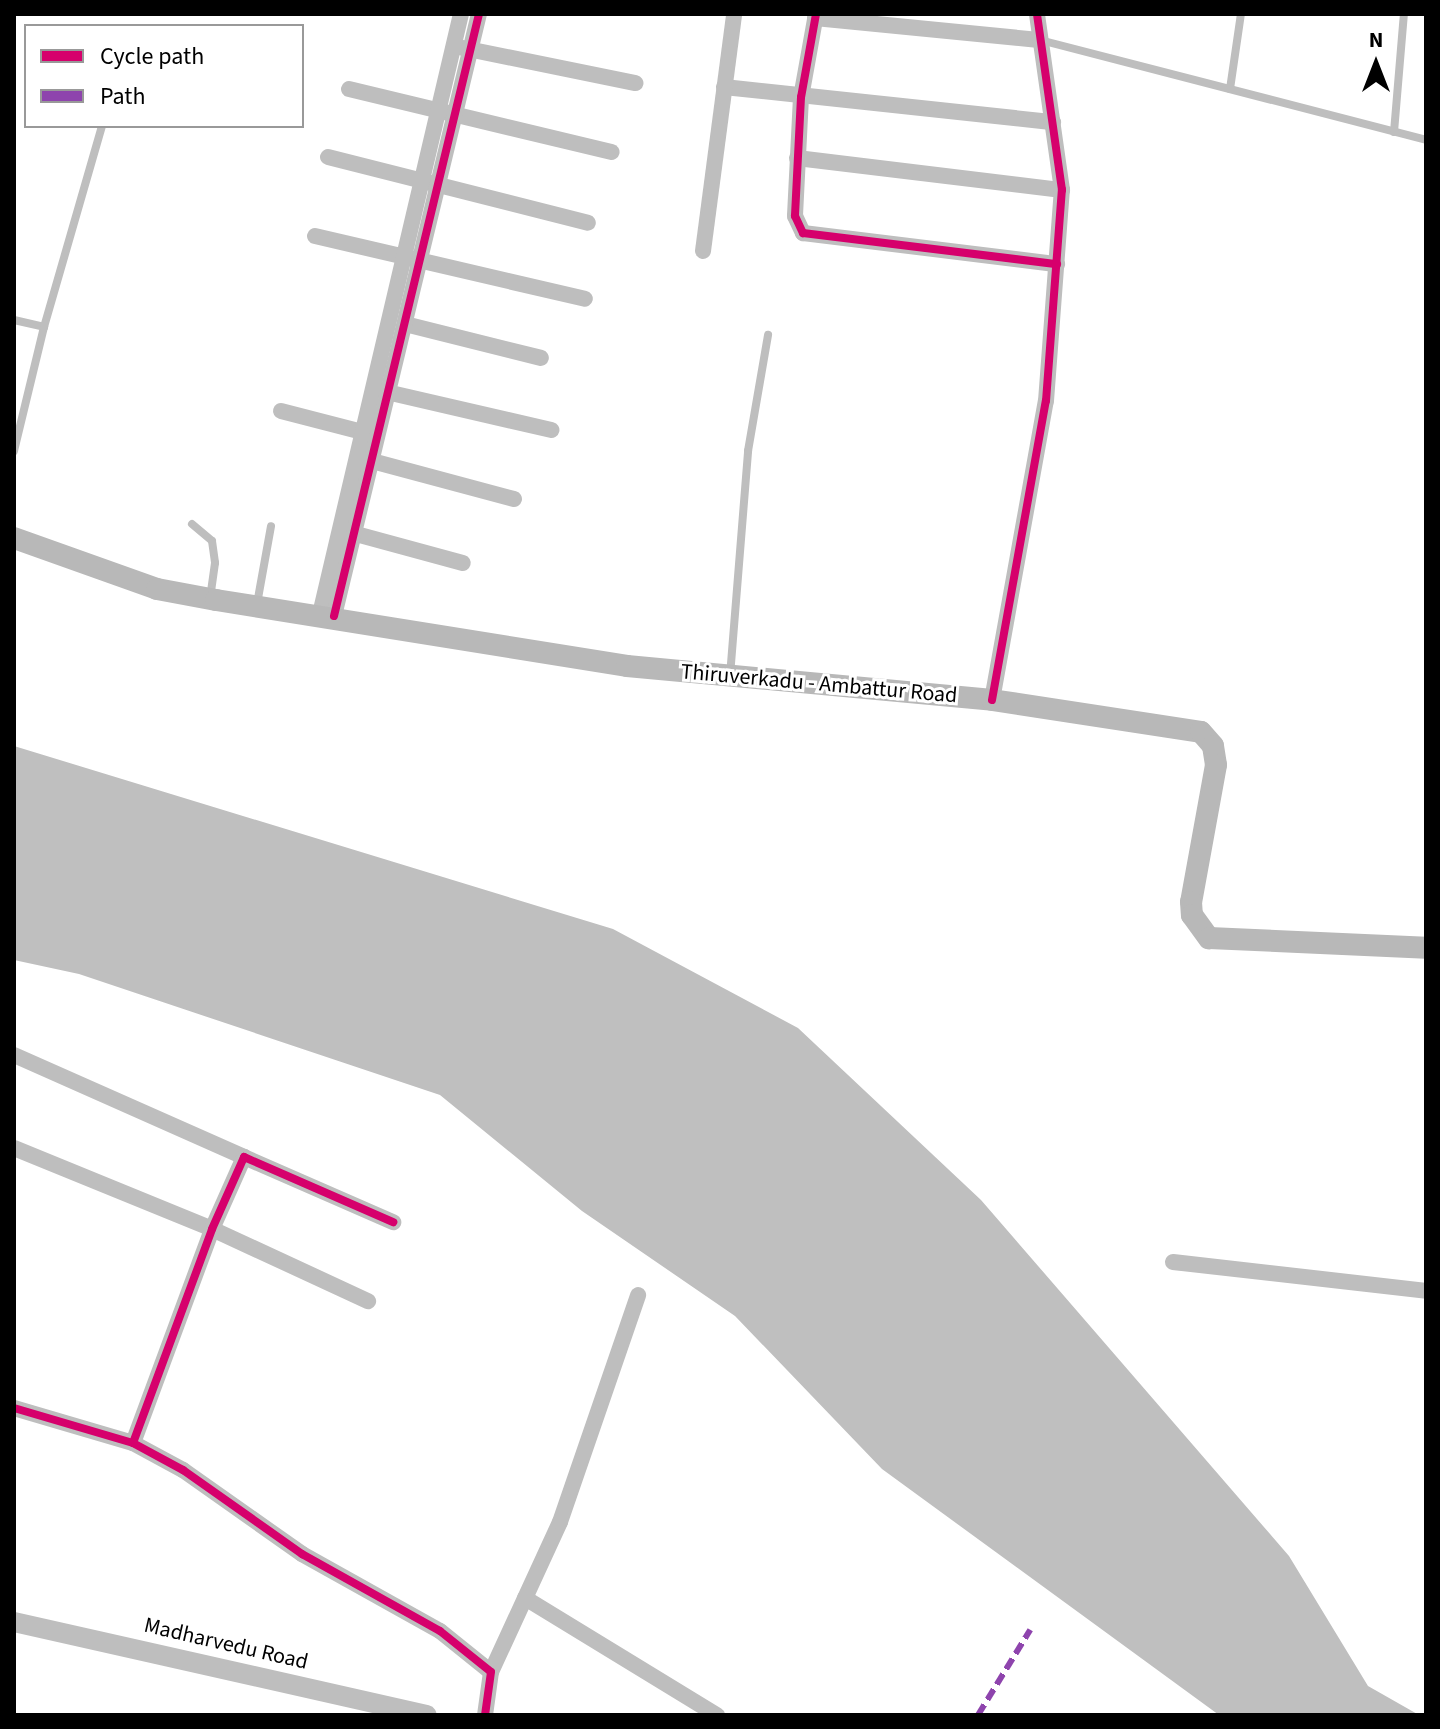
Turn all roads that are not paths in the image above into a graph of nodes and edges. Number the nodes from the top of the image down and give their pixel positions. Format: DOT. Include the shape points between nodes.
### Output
graph roads {
  1 [pos="461,14"];
  2 [pos="479,14"];
  3 [pos="734,14"];
  4 [pos="1037,14"];
  5 [pos="1241,14"];
  6 [pos="1404,14"];
  7 [pos="815,16"];
  8 [pos="1039,40"];
  9 [pos="453,46"];
  10 [pos="471,49"];
  11 [pos="635,83"];
  12 [pos="724,87"];
  13 [pos="349,89"];
  14 [pos="1230,89"];
  15 [pos="801,97"];
  16 [pos="438,110"];
  17 [pos="455,114"];
  18 [pos="1053,122"];
  19 [pos="101,128"];
  20 [pos="1394,132"];
  21 [pos="1426,140"];
  22 [pos="612,152"];
  23 [pos="328,157"];
  24 [pos="797,158"];
  25 [pos="421,181"];
  26 [pos="438,185"];
  27 [pos="1062,190"];
  28 [pos="588,223"];
  29 [pos="315,236"];
  30 [pos="703,251"];
  31 [pos="412,260"];
  32 [pos="1057,264"];
  33 [pos="585,299"];
  34 [pos="14,320"];
  35 [pos="405,324"];
  36 [pos="44,327"];
  37 [pos="768,335"];
  38 [pos="541,358"];
  39 [pos="381,391"];
  40 [pos="281,411"];
  41 [pos="551,430"];
  42 [pos="363,432"];
  43 [pos="14,451"];
  44 [pos="372,461"];
  45 [pos="514,499"];
  46 [pos="192,524"];
  47 [pos="271,526"];
  48 [pos="347,532"];
  49 [pos="14,538"];
  50 [pos="463,563"];
  51 [pos="210,597"];
  52 [pos="256,605"];
  53 [pos="327,615"];
  54 [pos="730,676"];
  55 [pos="992,700"];
  56 [pos="1426,948"];
  57 [pos="14,1055"];
  58 [pos="14,1148"];
  59 [pos="244,1157"];
  60 [pos="393,1222"];
  61 [pos="212,1229"];
  62 [pos="1173,1262"];
  63 [pos="1426,1291"];
  64 [pos="638,1295"];
  65 [pos="368,1301"];
  66 [pos="14,1408"];
  67 [pos="133,1443"];
  68 [pos="525,1598"];
  69 [pos="14,1622"];
  70 [pos="491,1672"];
  71 [pos="427,1715"];
  72 [pos="485,1715"];
  73 [pos="717,1715"];
  1 -- 9 [label="street"];
  2 -- 10 [label="street"];
  3 -- 12 [label="street"];
  4 -- 8 [label="street"];
  5 -- 14 [label="lane"];
  6 -- 20 [label="lane"];
  7 -- 8 [label="street"];
  7 -- 15 [label="street"];
  8 -- 14 [label="lane"];
  8 -- 18 [label="street"];
  9 -- 10 [label="street"];
  9 -- 16 [label="street"];
  10 -- 11 [label="street"];
  10 -- 17 [label="street"];
  12 -- 15 [label="street"];
  12 -- 30 [label="street"];
  13 -- 16 [label="street"];
  14 -- 20 [label="lane"];
  15 -- 18 [label="street"];
  15 -- 24 [label="street"];
  16 -- 17 [label="street"];
  16 -- 25 [label="street"];
  17 -- 22 [label="street"];
  17 -- 26 [label="street"];
  18 -- 27 [label="street"];
  19 -- 36 [label="lane"];
  20 -- 21 [label="lane"];
  23 -- 25 [label="street"];
  24 -- 27 [label="street"];
  24 -- 32 [label="street" via="795,216 803,233 814,238"];
  25 -- 26 [label="street"];
  25 -- 31 [label="street"];
  26 -- 28 [label="street"];
  26 -- 31 [label="street"];
  27 -- 32 [label="street"];
  29 -- 31 [label="street"];
  31 -- 33 [label="street"];
  31 -- 35 [label="street"];
  31 -- 39 [label="street"];
  32 -- 55 [label="street" via="1046,401"];
  34 -- 36 [label="lane"];
  35 -- 38 [label="street"];
  35 -- 39 [label="street"];
  36 -- 43 [label="lane"];
  37 -- 54 [label="lane" via="748,451"];
  39 -- 41 [label="street"];
  39 -- 42 [label="street"];
  39 -- 44 [label="street"];
  40 -- 42 [label="street"];
  42 -- 48 [label="street"];
  44 -- 45 [label="street"];
  44 -- 48 [label="street"];
  46 -- 51 [label="lane" via="212,541"];
  47 -- 52 [label="lane"];
  48 -- 50 [label="street"];
  48 -- 53 [label="street"];
  49 -- 51 [label="main road, Thiruverkadu - Ambattur Road" via="157,589"];
  51 -- 52 [label="main road, Thiruverkadu - Ambattur Road"];
  52 -- 53 [label="main road, Thiruverkadu - Ambattur Road"];
  53 -- 54 [label="main road, Thiruverkadu - Ambattur Road" via="627,666"];
  54 -- 55 [label="main road, Thiruverkadu - Ambattur Road"];
  55 -- 56 [label="main road, Thiruverkadu - Ambattur Road" via="1201,732 1213,746 1216,765 1191,902 1192,915 1209,938"];
  57 -- 59 [label="street"];
  58 -- 61 [label="street"];
  59 -- 60 [label="street"];
  59 -- 61 [label="street"];
  61 -- 65 [label="street"];
  61 -- 67 [label="street"];
  62 -- 63 [label="street"];
  64 -- 68 [label="street" via="560,1522"];
  66 -- 67 [label="street"];
  67 -- 70 [label="street" via="183,1470 302,1554 440,1631"];
  68 -- 70 [label="street"];
  68 -- 73 [label="street"];
  69 -- 71 [label="street, Madharvedu Road"];
  70 -- 72 [label="street"];
}
